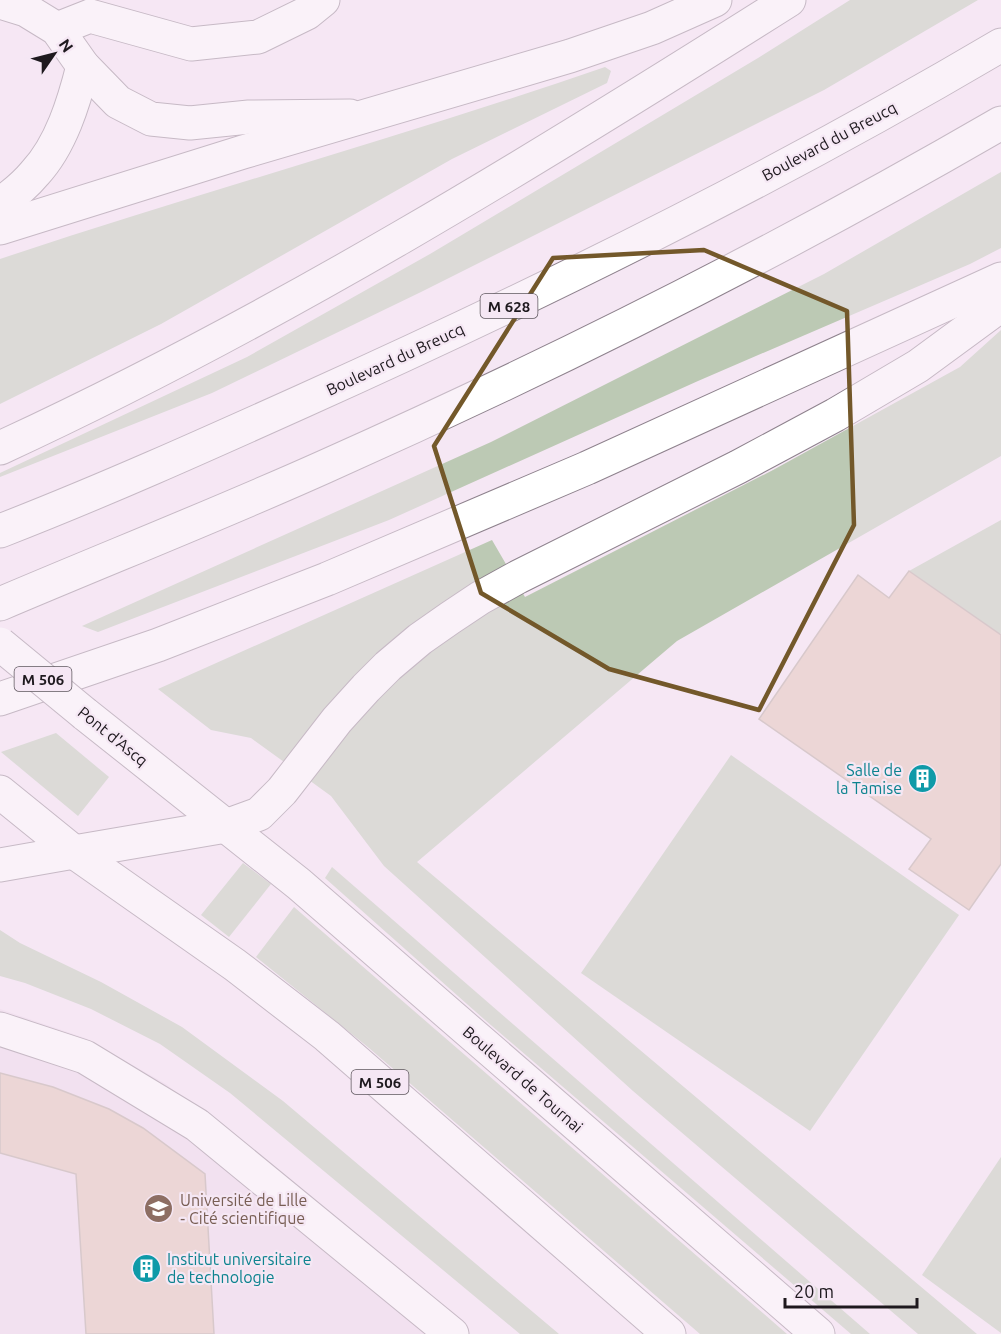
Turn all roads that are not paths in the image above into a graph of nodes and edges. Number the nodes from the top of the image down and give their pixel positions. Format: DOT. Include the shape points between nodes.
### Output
graph roads {
  1 [pos="323,0"];
  2 [pos="715,0"];
  3 [pos="789,0"];
  4 [pos="0,2"];
  5 [pos="102,8"];
  6 [pos="57,29"];
  7 [pos="1001,45"];
  8 [pos="83,66"];
  9 [pos="370,115"];
  10 [pos="1001,123"];
  11 [pos="0,204"];
  12 [pos="0,228"];
  13 [pos="1001,279"];
  14 [pos="1001,305"];
  15 [pos="0,448"];
  16 [pos="0,531"];
  17 [pos="0,604"];
  18 [pos="0,644"];
  19 [pos="0,699"];
  20 [pos="0,792"];
  21 [pos="226,826"];
  22 [pos="74,852"];
  23 [pos="0,865"];
  24 [pos="0,1029"];
  25 [pos="452,1334"];
  26 [pos="669,1334"];
  27 [pos="818,1334"];
  1 -- 5 [label="main road" via="307,13 258,37 191,44"];
  2 -- 9 [label="main road" via="652,28 570,56"];
  3 -- 15 [label="main road" via="530,162 369,256 186,357"];
  4 -- 6 [label="main road" via="26,10"];
  5 -- 6 [label="main road"];
  6 -- 8 [label="main road"];
  7 -- 16 [label="main road, Boulevard du Breucq / M 628" via="826,144 531,295 215,441"];
  8 -- 9 [label="main road" via="118,102 151,118 190,123 249,117"];
  8 -- 11 [label="main road" via="49,155 20,189"];
  9 -- 12 [label="main road"];
  10 -- 17 [label="main road" via="788,241 482,394 249,500"];
  13 -- 19 [label="main road" via="587,468 337,575 158,645"];
  14 -- 21 [label="main road" via="918,366 835,415 518,577 450,618 420,639 366,688 259,814"];
  18 -- 21 [label="main road, Pont d'Ascq / M 506, bridge"];
  20 -- 22 [label="main road, M 506"];
  21 -- 22 [label="main road"];
  21 -- 27 [label="main road, Boulevard de Tournai / M 506" via="324,905"];
  22 -- 23 [label="main road"];
  22 -- 26 [label="main road, M 506" via="235,965 318,1029"];
  24 -- 25 [label="main road" via="85,1057 197,1125"];
}
